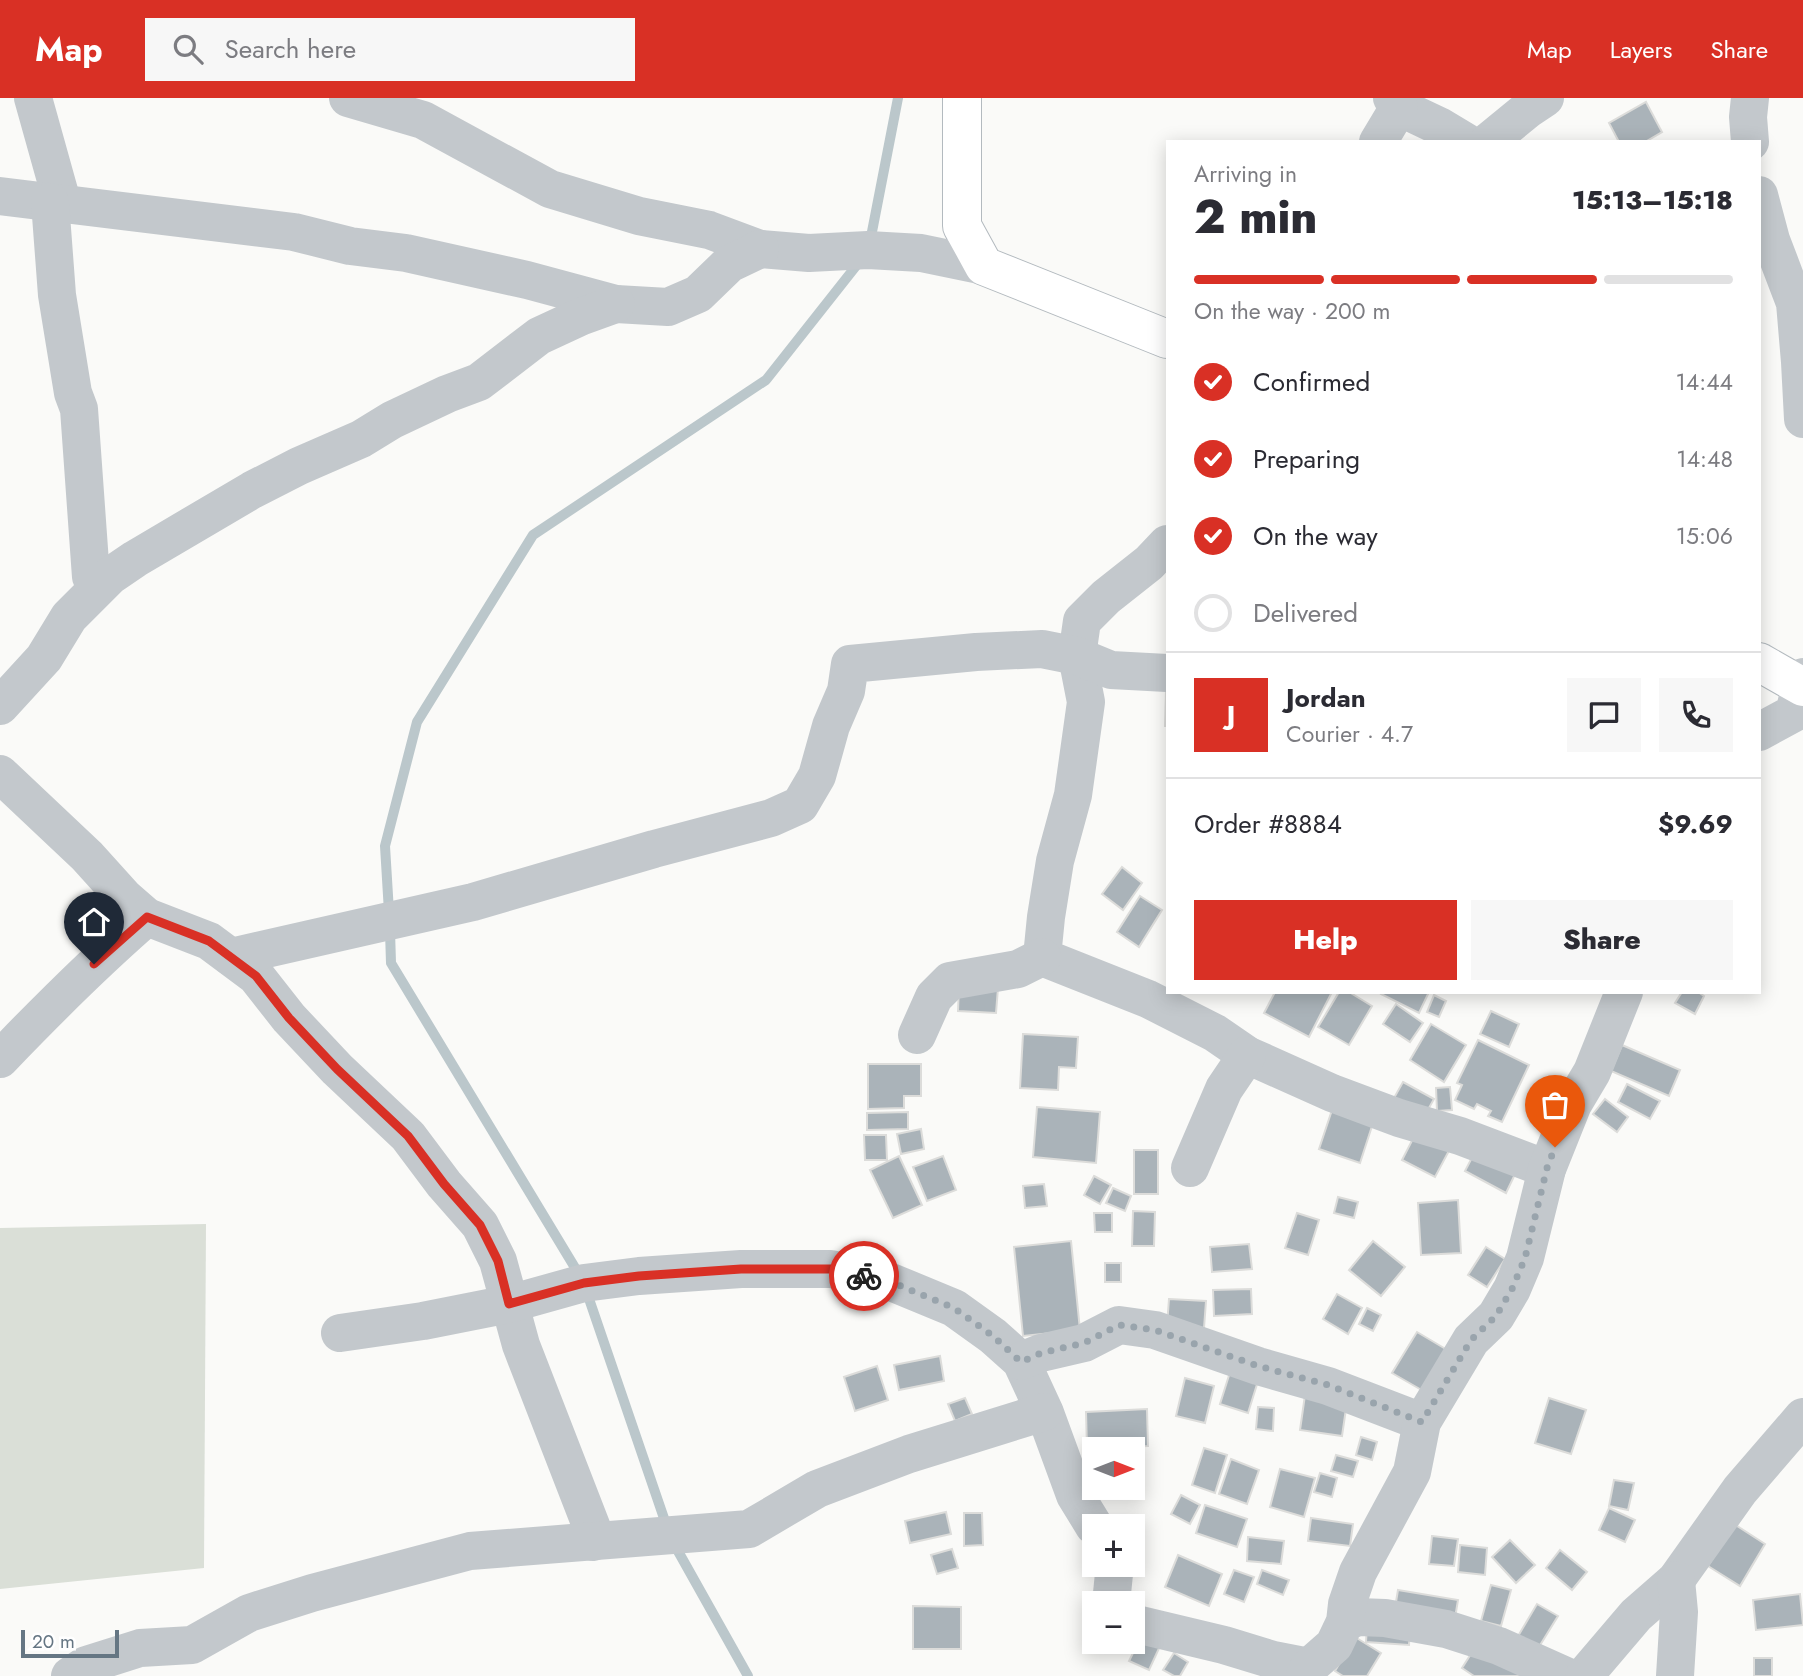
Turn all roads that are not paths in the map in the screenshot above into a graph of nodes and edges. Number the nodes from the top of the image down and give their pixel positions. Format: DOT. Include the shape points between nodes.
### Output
graph roads {
  1 [pos="33,98"];
  2 [pos="348,98"];
  3 [pos="962,98"];
  4 [pos="1545,98"];
  5 [pos="1750,98"];
  6 [pos="1395,102"];
  7 [pos="1379,140"];
  8 [pos="1463,140"];
  9 [pos="1490,140"];
  10 [pos="1750,140"];
  11 [pos="0,197"];
  12 [pos="54,202"];
  13 [pos="1761,211"];
  14 [pos="1765,243"];
  15 [pos="760,249"];
  16 [pos="984,266"];
  17 [pos="1797,303"];
  18 [pos="616,304"];
  19 [pos="1166,338"];
  20 [pos="1803,419"];
  21 [pos="1166,545"];
  22 [pos="97,588"];
  23 [pos="1077,656"];
  24 [pos="1761,663"];
  25 [pos="1166,673"];
  26 [pos="1803,683"];
  27 [pos="0,706"];
  28 [pos="1761,731"];
  29 [pos="0,774"];
  30 [pos="147,917"];
  31 [pos="231,957"];
  32 [pos="1042,957"];
  33 [pos="1623,994"];
  34 [pos="917,1035"];
  35 [pos="1247,1055"];
  36 [pos="0,1059"];
  37 [pos="1190,1168"];
  38 [pos="1547,1168"];
  39 [pos="509,1304"];
  40 [pos="340,1333"];
  41 [pos="1021,1362"];
  42 [pos="1044,1412"];
  43 [pos="1803,1418"];
  44 [pos="1422,1422"];
  45 [pos="1087,1514"];
  46 [pos="593,1542"];
  47 [pos="1676,1580"];
  48 [pos="1345,1622"];
  49 [pos="1145,1626"];
  50 [pos="1307,1672"];
  51 [pos="70,1676"];
  52 [pos="1566,1676"];
  53 [pos="1584,1676"];
  54 [pos="1675,1676"];
  1 -- 12 [label="street" via="59,191"];
  2 -- 15 [label="street" via="423,120 550,189 639,216 709,230"];
  3 -- 16 [label="street" via="962,226"];
  4 -- 9 [label="street"];
  5 -- 10 [label="street"];
  6 -- 7 [label="street"];
  6 -- 8 [label="street"];
  11 -- 12 [label="street"];
  12 -- 18 [label="street" via="294,232 420,256"];
  12 -- 22 [label="street" via="57,295 79,409 91,577"];
  13 -- 14 [label="street"];
  14 -- 17 [label="street"];
  15 -- 16 [label="street" via="921,253"];
  15 -- 18 [label="street" via="729,264 698,294 668,307"];
  16 -- 19 [label="street"];
  17 -- 20 [label="street"];
  18 -- 22 [label="street" via="539,336 479,382 252,490 135,559"];
  21 -- 23 [label="street" via="1082,621"];
  22 -- 27 [label="street" via="69,617 44,658"];
  23 -- 25 [label="street" via="1111,670"];
  23 -- 31 [label="street" via="1042,649 850,664 846,691 817,776 800,805 771,818 473,902"];
  23 -- 32 [label="street" via="1086,702 1073,795 1055,861"];
  24 -- 26 [label="street"];
  26 -- 28 [label="street" via="1794,713"];
  29 -- 30 [label="street"];
  30 -- 31 [label="street" via="209,941"];
  30 -- 36 [label="street" via="62,994"];
  31 -- 39 [label="street" via="256,976 337,1069 408,1136 480,1225 498,1261"];
  32 -- 34 [label="street" via="1018,969 950,981 934,997"];
  32 -- 35 [label="street" via="1148,999"];
  33 -- 38 [label="street"];
  35 -- 37 [label="street" via="1224,1089"];
  35 -- 38 [label="street" via="1332,1093"];
  38 -- 44 [label="street" via="1525,1258 1512,1289 1496,1316 1471,1340"];
  39 -- 40 [label="street"];
  39 -- 41 [label="street" via="584,1283 639,1276 831,1269 891,1282 954,1308"];
  39 -- 46 [label="street" via="520,1345 592,1528"];
  41 -- 42 [label="street"];
  41 -- 44 [label="street" via="1084,1343 1119,1325 1155,1330 1328,1385"];
  42 -- 45 [label="street"];
  42 -- 46 [label="street" via="909,1454 817,1489 749,1529"];
  43 -- 47 [label="street" via="1740,1490"];
  44 -- 48 [label="street" via="1412,1472 1357,1572"];
  46 -- 51 [label="street" via="470,1551 312,1593 249,1613 192,1644 139,1648 86,1665"];
  47 -- 53 [label="street" via="1636,1615"];
  47 -- 54 [label="street"];
  48 -- 50 [label="street" via="1334,1644"];
  48 -- 52 [label="street" via="1357,1617 1385,1618 1446,1629"];
  49 -- 50 [label="street" via="1224,1644"];
}
